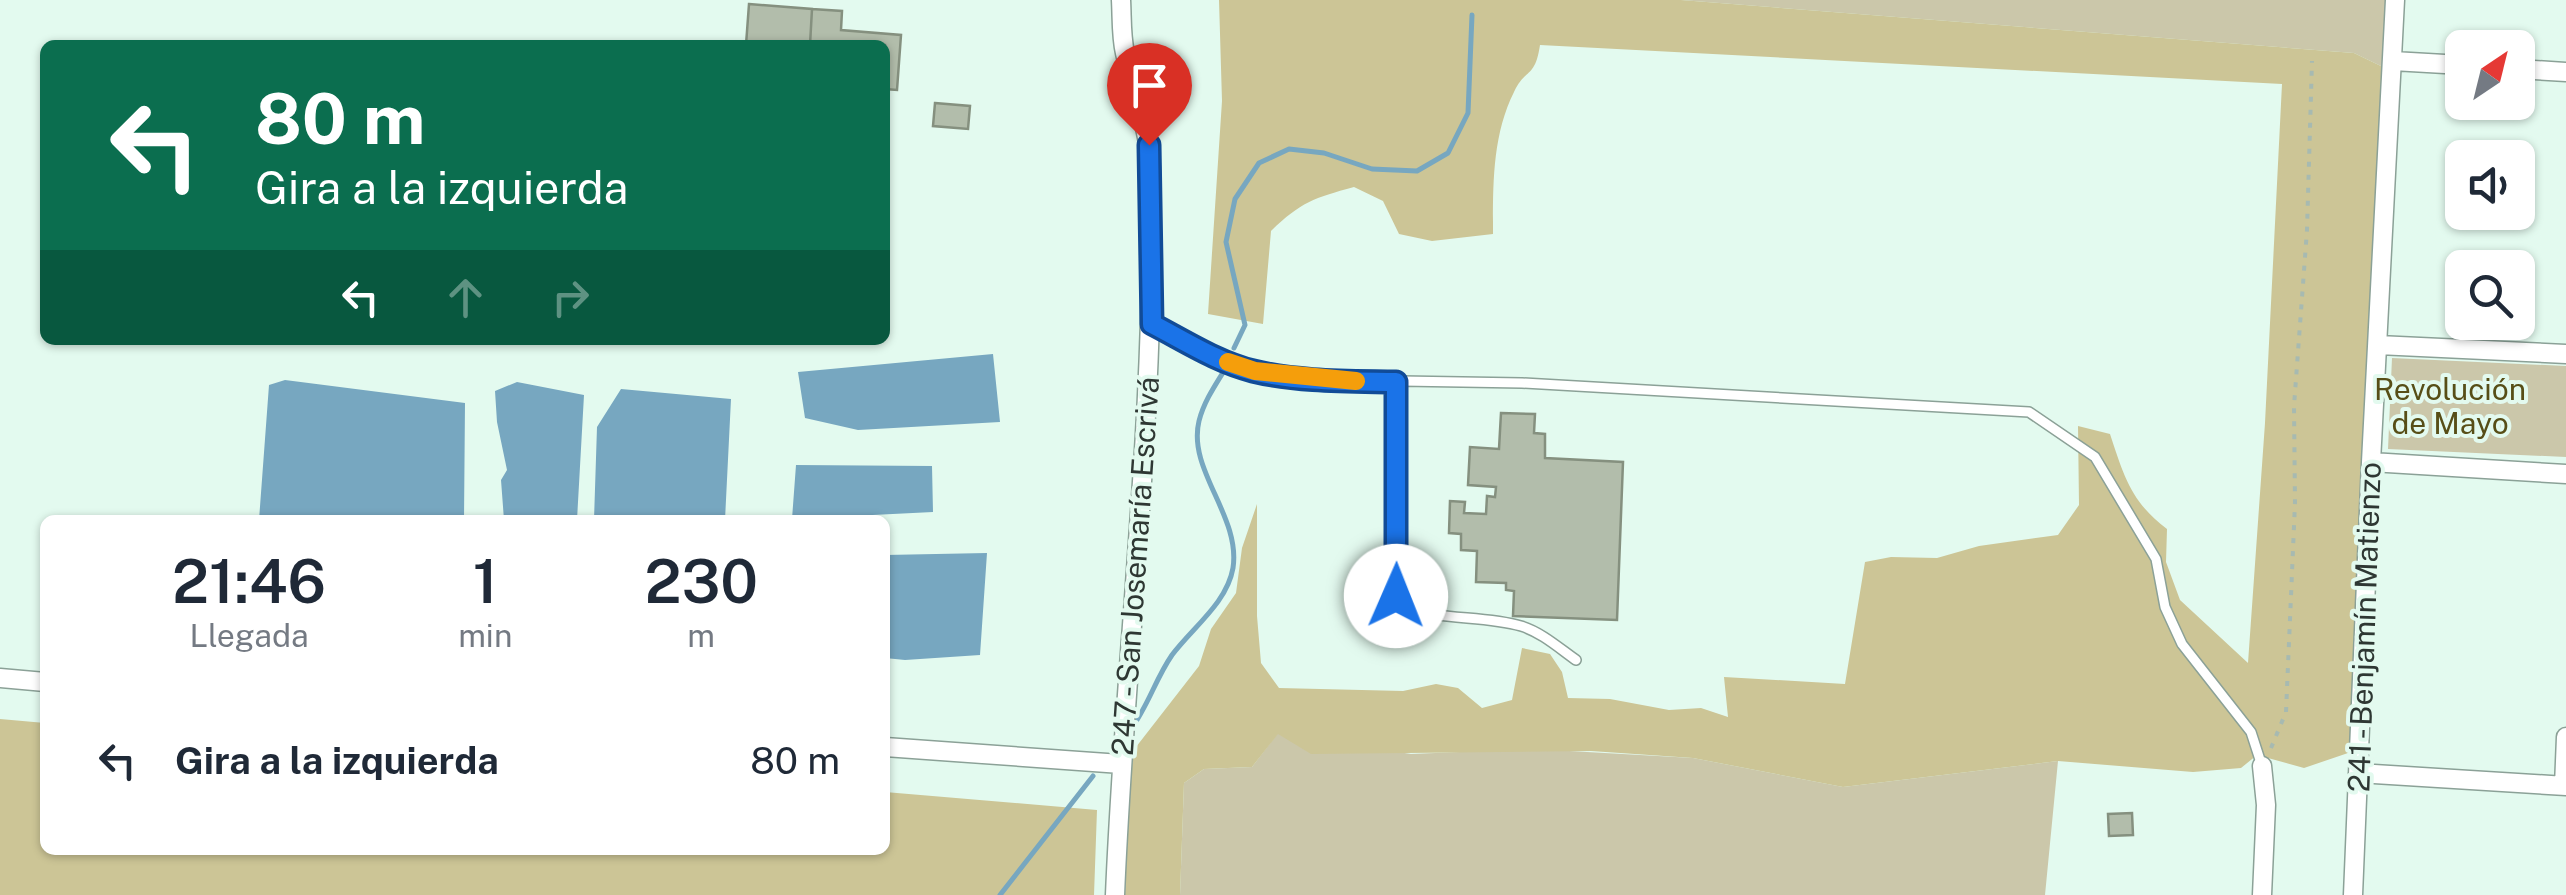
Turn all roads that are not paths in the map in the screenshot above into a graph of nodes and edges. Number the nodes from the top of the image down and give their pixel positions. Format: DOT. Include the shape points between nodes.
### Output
graph roads {
  1 [pos="1121,0"];
  2 [pos="2395,0"];
  3 [pos="2393,61"];
  4 [pos="2445,64"];
  5 [pos="2535,69"];
  6 [pos="2566,72"];
  7 [pos="1152,324"];
  8 [pos="2378,345"];
  9 [pos="2566,354"];
  10 [pos="1396,382"];
  11 [pos="2371,462"];
  12 [pos="2566,474"];
  13 [pos="1576,660"];
  14 [pos="0,678"];
  15 [pos="40,682"];
  16 [pos="2566,736"];
  17 [pos="890,748"];
  18 [pos="1120,764"];
  19 [pos="2262,766"];
  20 [pos="2358,773"];
  21 [pos="2565,786"];
  22 [pos="1116,895"];
  23 [pos="2262,895"];
  24 [pos="2353,895"];
  1 -- 7 [label="street, 247 - San Josemaría Escrivá" via="1124,50 1151,166"];
  2 -- 3 [label="street, 241 - Benjamín Matienzo"];
  3 -- 4 [label="street"];
  3 -- 8 [label="street, 241 - Benjamín Matienzo"];
  5 -- 6 [label="street"];
  7 -- 10 [label="lane" via="1255,371"];
  7 -- 18 [label="street, 247 - San Josemaría Escrivá"];
  8 -- 9 [label="street"];
  8 -- 11 [label="street, 241 - Benjamín Matienzo"];
  10 -- 13 [label="lane" via="1401,606 1425,615 1516,624"];
  10 -- 19 [label="lane" via="2029,412 2095,456 2156,559 2165,607 2182,644 2251,732"];
  11 -- 12 [label="street"];
  11 -- 20 [label="street, 241 - Benjamín Matienzo"];
  14 -- 15 [label="street"];
  16 -- 21 [label="street"];
  17 -- 18 [label="street"];
  18 -- 22 [label="street, 247 - San Josemaría Escrivá"];
  19 -- 23 [label="street"];
  20 -- 21 [label="street"];
  20 -- 24 [label="street, 241 - Benjamín Matienzo"];
}
